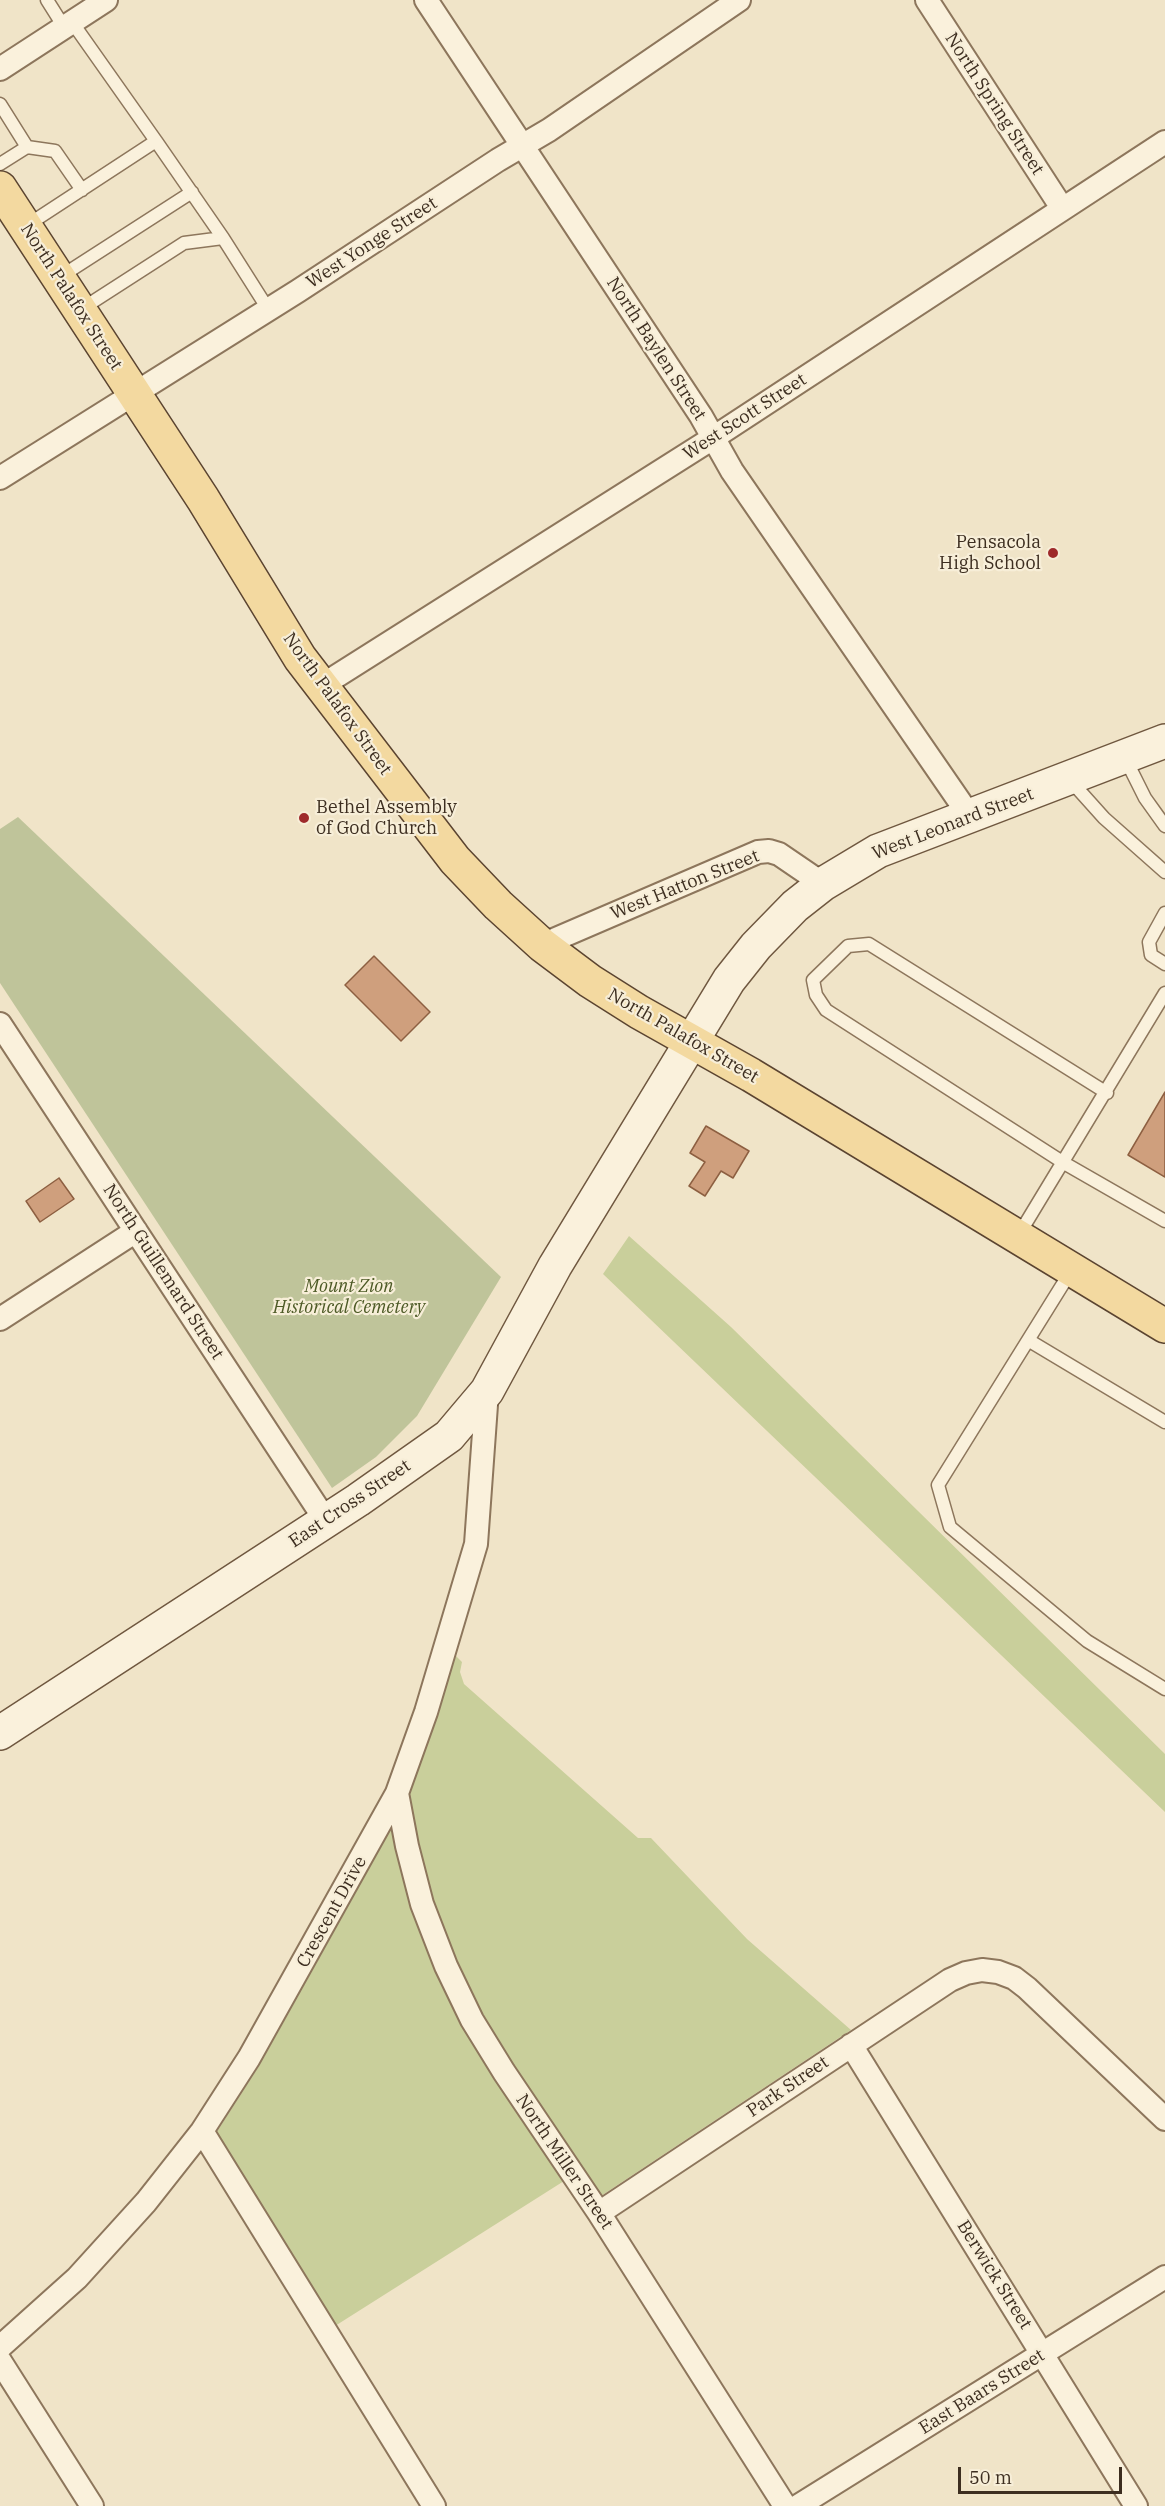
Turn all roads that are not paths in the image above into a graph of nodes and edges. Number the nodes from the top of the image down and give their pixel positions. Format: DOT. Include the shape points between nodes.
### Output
graph roads {
  1 [pos="47,0"];
  2 [pos="106,0"];
  3 [pos="426,0"];
  4 [pos="739,0"];
  5 [pos="927,0"];
  6 [pos="68,25"];
  7 [pos="0,69"];
  8 [pos="0,104"];
  9 [pos="156,141"];
  10 [pos="1165,142"];
  11 [pos="522,146"];
  12 [pos="27,147"];
  13 [pos="0,164"];
  14 [pos="0,188"];
  15 [pos="82,190"];
  16 [pos="192,192"];
  17 [pos="1062,208"];
  18 [pos="25,226"];
  19 [pos="223,238"];
  20 [pos="59,278"];
  21 [pos="268,309"];
  22 [pos="80,310"];
  23 [pos="134,394"];
  24 [pos="713,438"];
  25 [pos="0,478"];
  26 [pos="321,686"];
  27 [pos="1165,741"];
  28 [pos="1124,757"];
  29 [pos="1068,779"];
  30 [pos="969,815"];
  31 [pos="1163,820"];
  32 [pos="1165,872"];
  33 [pos="824,884"];
  34 [pos="1165,913"];
  35 [pos="542,945"];
  36 [pos="1165,964"];
  37 [pos="1165,993"];
  38 [pos="0,1024"];
  39 [pos="691,1042"];
  40 [pos="1107,1093"];
  41 [pos="1064,1163"];
  42 [pos="606,1184"];
  43 [pos="1165,1221"];
  44 [pos="136,1231"];
  45 [pos="1018,1237"];
  46 [pos="1071,1269"];
  47 [pos="0,1318"];
  48 [pos="1165,1326"];
  49 [pos="1028,1340"];
  50 [pos="487,1391"];
  51 [pos="1165,1422"];
  52 [pos="326,1521"];
  53 [pos="1165,1689"];
  54 [pos="0,1733"];
  55 [pos="397,1793"];
  56 [pos="851,2045"];
  57 [pos="1165,2119"];
  58 [pos="202,2131"];
  59 [pos="599,2213"];
  60 [pos="1165,2277"];
  61 [pos="0,2347"];
  62 [pos="1043,2354"];
  63 [pos="0,2361"];
  64 [pos="92,2506"];
  65 [pos="434,2506"];
  66 [pos="785,2506"];
  67 [pos="798,2506"];
  68 [pos="1136,2506"];
  1 -- 6 [label="lane"];
  2 -- 6 [label="street"];
  3 -- 11 [label="street, North Baylen Street"];
  4 -- 11 [label="street, West Yonge Street"];
  5 -- 17 [label="street, North Spring Street"];
  6 -- 7 [label="street"];
  6 -- 9 [label="lane"];
  8 -- 12 [label="lane"];
  9 -- 15 [label="lane"];
  9 -- 16 [label="lane"];
  10 -- 17 [label="street, West Scott Street"];
  11 -- 21 [label="street, West Yonge Street"];
  11 -- 24 [label="street, North Baylen Street"];
  12 -- 13 [label="lane"];
  12 -- 15 [label="lane" via="55,151"];
  14 -- 18 [label="main road, North Palafox Street"];
  15 -- 18 [label="lane"];
  16 -- 19 [label="lane"];
  16 -- 20 [label="lane"];
  17 -- 24 [label="street, West Scott Street"];
  18 -- 20 [label="main road, North Palafox Street"];
  19 -- 21 [label="lane"];
  19 -- 22 [label="lane" via="184,243"];
  20 -- 22 [label="main road, North Palafox Street"];
  21 -- 23 [label="street, West Yonge Street"];
  22 -- 23 [label="main road, North Palafox Street"];
  23 -- 25 [label="street, West Yonge Street"];
  23 -- 26 [label="main road, North Palafox Street"];
  24 -- 26 [label="street, West Scott Street"];
  24 -- 30 [label="street, North Baylen Street"];
  26 -- 35 [label="main road, North Palafox Street" via="455,860"];
  27 -- 28 [label="street, West Leonard Street"];
  28 -- 29 [label="street, West Leonard Street"];
  28 -- 31 [label="lane" via="1145,798"];
  29 -- 30 [label="street, West Leonard Street"];
  29 -- 32 [label="lane" via="1104,818"];
  30 -- 33 [label="street, West Leonard Street" via="878,851"];
  33 -- 35 [label="street, West Hatton Street" via="779,854 758,852"];
  33 -- 39 [label="street, West Leonard Street" via="795,906 756,946"];
  34 -- 36 [label="lane" via="1149,942 1151,955"];
  35 -- 39 [label="main road, North Palafox Street" via="590,981"];
  37 -- 40 [label="lane"];
  38 -- 44 [label="street, North Guillemard Street"];
  39 -- 42 [label="street, West Leonard Street"];
  39 -- 45 [label="main road, North Palafox Street"];
  40 -- 41 [label="lane"];
  40 -- 41 [label="lane" via="870,944 848,946 813,980 816,995 826,1010"];
  41 -- 43 [label="lane"];
  41 -- 45 [label="lane"];
  42 -- 50 [label="street, East Cross Street" via="548,1278"];
  44 -- 47 [label="street"];
  44 -- 52 [label="street, North Guillemard Street"];
  45 -- 46 [label="main road, North Palafox Street"];
  46 -- 48 [label="main road, North Palafox Street"];
  46 -- 49 [label="lane"];
  49 -- 51 [label="lane"];
  49 -- 53 [label="lane" via="938,1485 950,1527 1087,1641"];
  50 -- 52 [label="street, East Cross Street" via="449,1436"];
  50 -- 55 [label="street, Crescent Drive" via="476,1544 426,1712"];
  52 -- 54 [label="street, East Cross Street"];
  55 -- 58 [label="street, Crescent Drive" via="249,2058"];
  55 -- 59 [label="street, North Miller Street" via="422,1904 446,1966 472,2020 504,2072"];
  56 -- 57 [label="street, Park Street" via="966,1972 982,1970 1006,1975 1027,1988"];
  56 -- 59 [label="street, Park Street"];
  56 -- 62 [label="street, Berwick Street"];
  58 -- 61 [label="street, Crescent Drive" via="146,2202 77,2278"];
  58 -- 65 [label="street"];
  59 -- 66 [label="street, North Miller Street"];
  60 -- 62 [label="street, East Baars Street"];
  62 -- 67 [label="street, East Baars Street"];
  62 -- 68 [label="street, Berwick Street"];
  63 -- 64 [label="street"];
}
